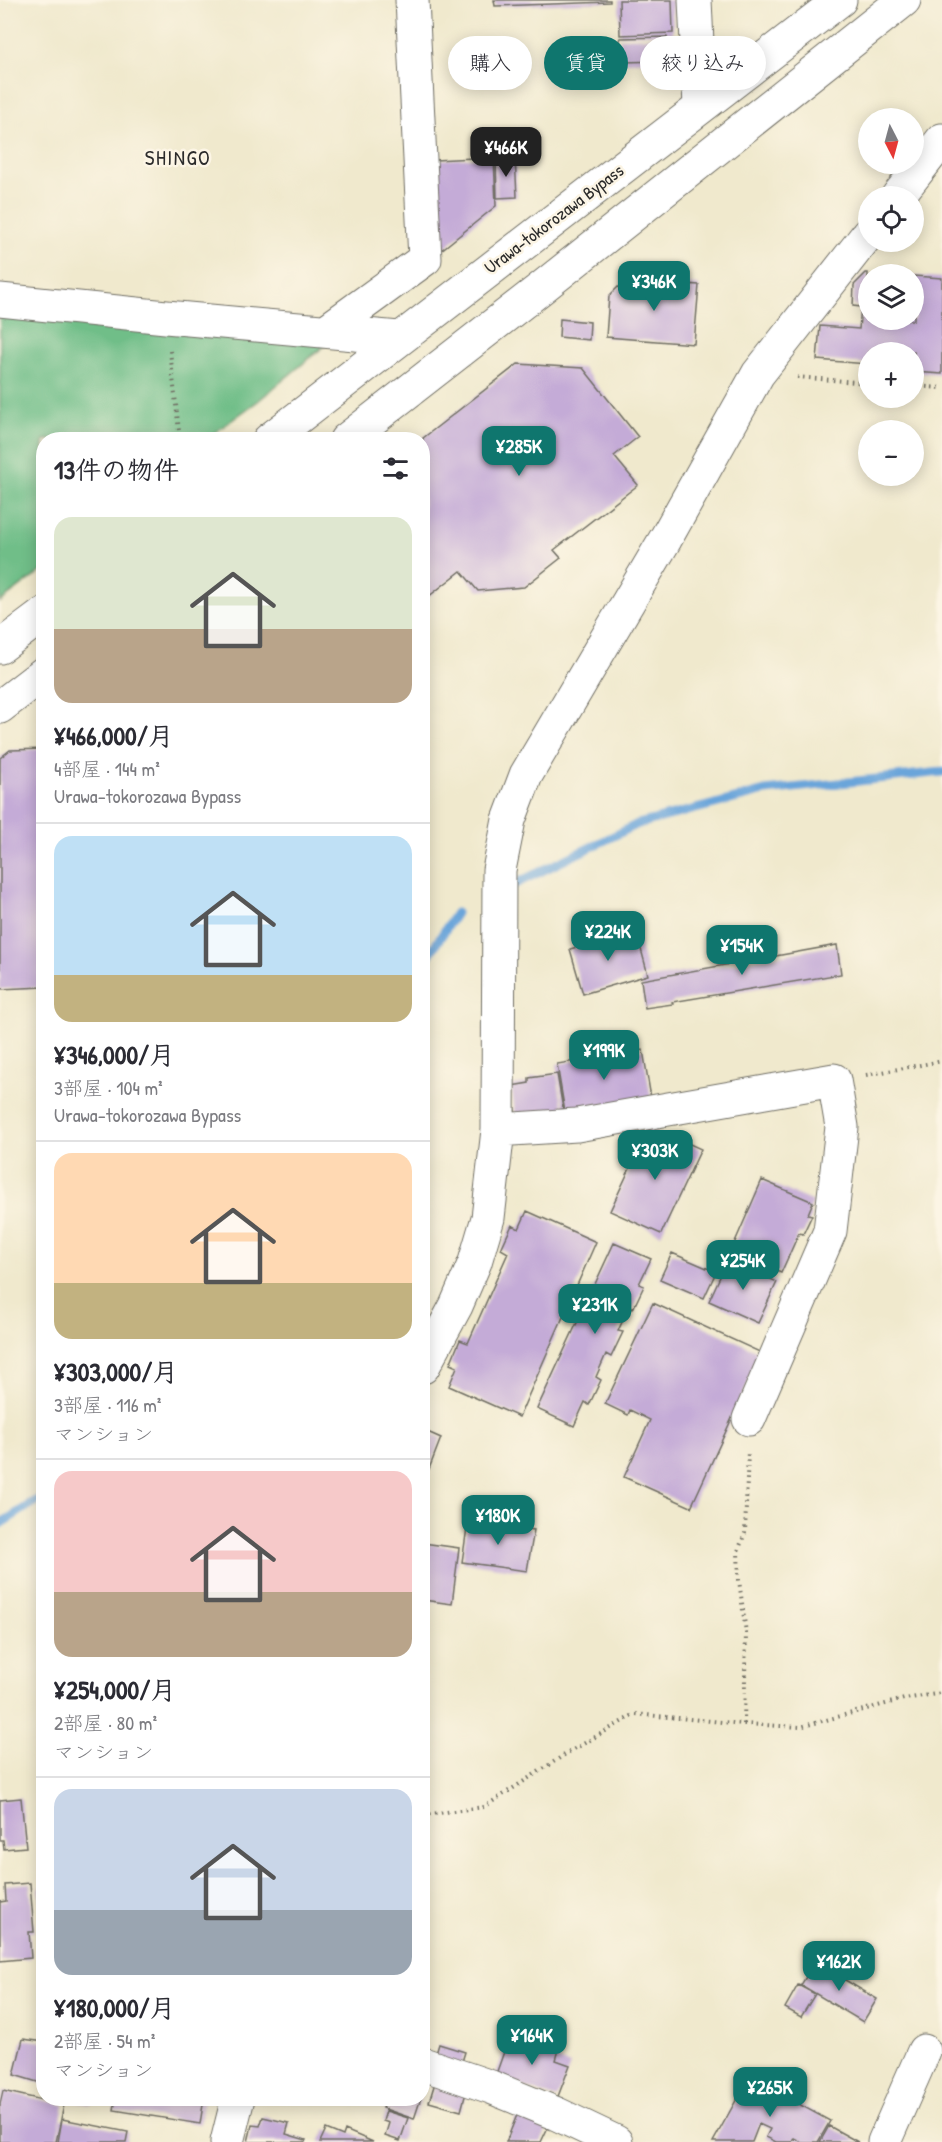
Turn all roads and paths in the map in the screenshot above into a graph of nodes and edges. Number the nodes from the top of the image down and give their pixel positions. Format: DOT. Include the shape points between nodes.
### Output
graph roads {
  1 [pos="412,0"];
  2 [pos="695,0"];
  3 [pos="840,0"];
  4 [pos="904,0"];
  5 [pos="700,107"];
  6 [pos="942,140"];
  7 [pos="906,186"];
  8 [pos="858,247"];
  9 [pos="0,300"];
  10 [pos="166,317"];
  11 [pos="326,332"];
  12 [pos="399,338"];
  13 [pos="758,375"];
  14 [pos="858,382"];
  15 [pos="924,387"];
  16 [pos="942,388"];
  17 [pos="179,432"];
  18 [pos="279,432"];
  19 [pos="356,432"];
  20 [pos="36,620"];
  21 [pos="0,647"];
  22 [pos="36,679"];
  23 [pos="0,707"];
  24 [pos="942,1061"];
  25 [pos="834,1080"];
  26 [pos="498,1130"];
  27 [pos="430,1354"];
  28 [pos="748,1419"];
  29 [pos="942,1693"];
  30 [pos="744,1724"];
  31 [pos="430,1814"];
  32 [pos="924,2051"];
  33 [pos="430,2066"];
  34 [pos="236,2106"];
  35 [pos="227,2142"];
  36 [pos="616,2142"];
  37 [pos="884,2142"];
  1 -- 11 [label="main road" via="425,259"];
  2 -- 5 [label="main road"];
  3 -- 5 [label="main road, Urawa-tokorozawa Bypass"];
  4 -- 19 [label="main road"];
  5 -- 12 [label="main road, Urawa-tokorozawa Bypass"];
  6 -- 7 [label="main road"];
  8 -- 13 [label="main road"];
  9 -- 10 [label="main road"];
  10 -- 11 [label="main road"];
  10 -- 17 [label="path"];
  11 -- 12 [label="main road"];
  12 -- 18 [label="main road, Urawa-tokorozawa Bypass"];
  13 -- 14 [label="path"];
  13 -- 26 [label="main road" via="526,774 509,820 500,870"];
  15 -- 16 [label="path"];
  20 -- 21 [label="main road"];
  22 -- 23 [label="main road"];
  24 -- 25 [label="path"];
  25 -- 26 [label="main road" via="577,1125"];
  25 -- 28 [label="main road" via="842,1127 830,1231"];
  26 -- 27 [label="main road" via="488,1218 475,1262"];
  28 -- 30 [label="path" via="745,1533 738,1551 746,1633"];
  29 -- 30 [label="path" via="800,1726"];
  30 -- 31 [label="path" via="635,1714 484,1807"];
  32 -- 37 [label="main road"];
  33 -- 36 [label="main road" via="492,2087"];
  34 -- 35 [label="main road"];
}
